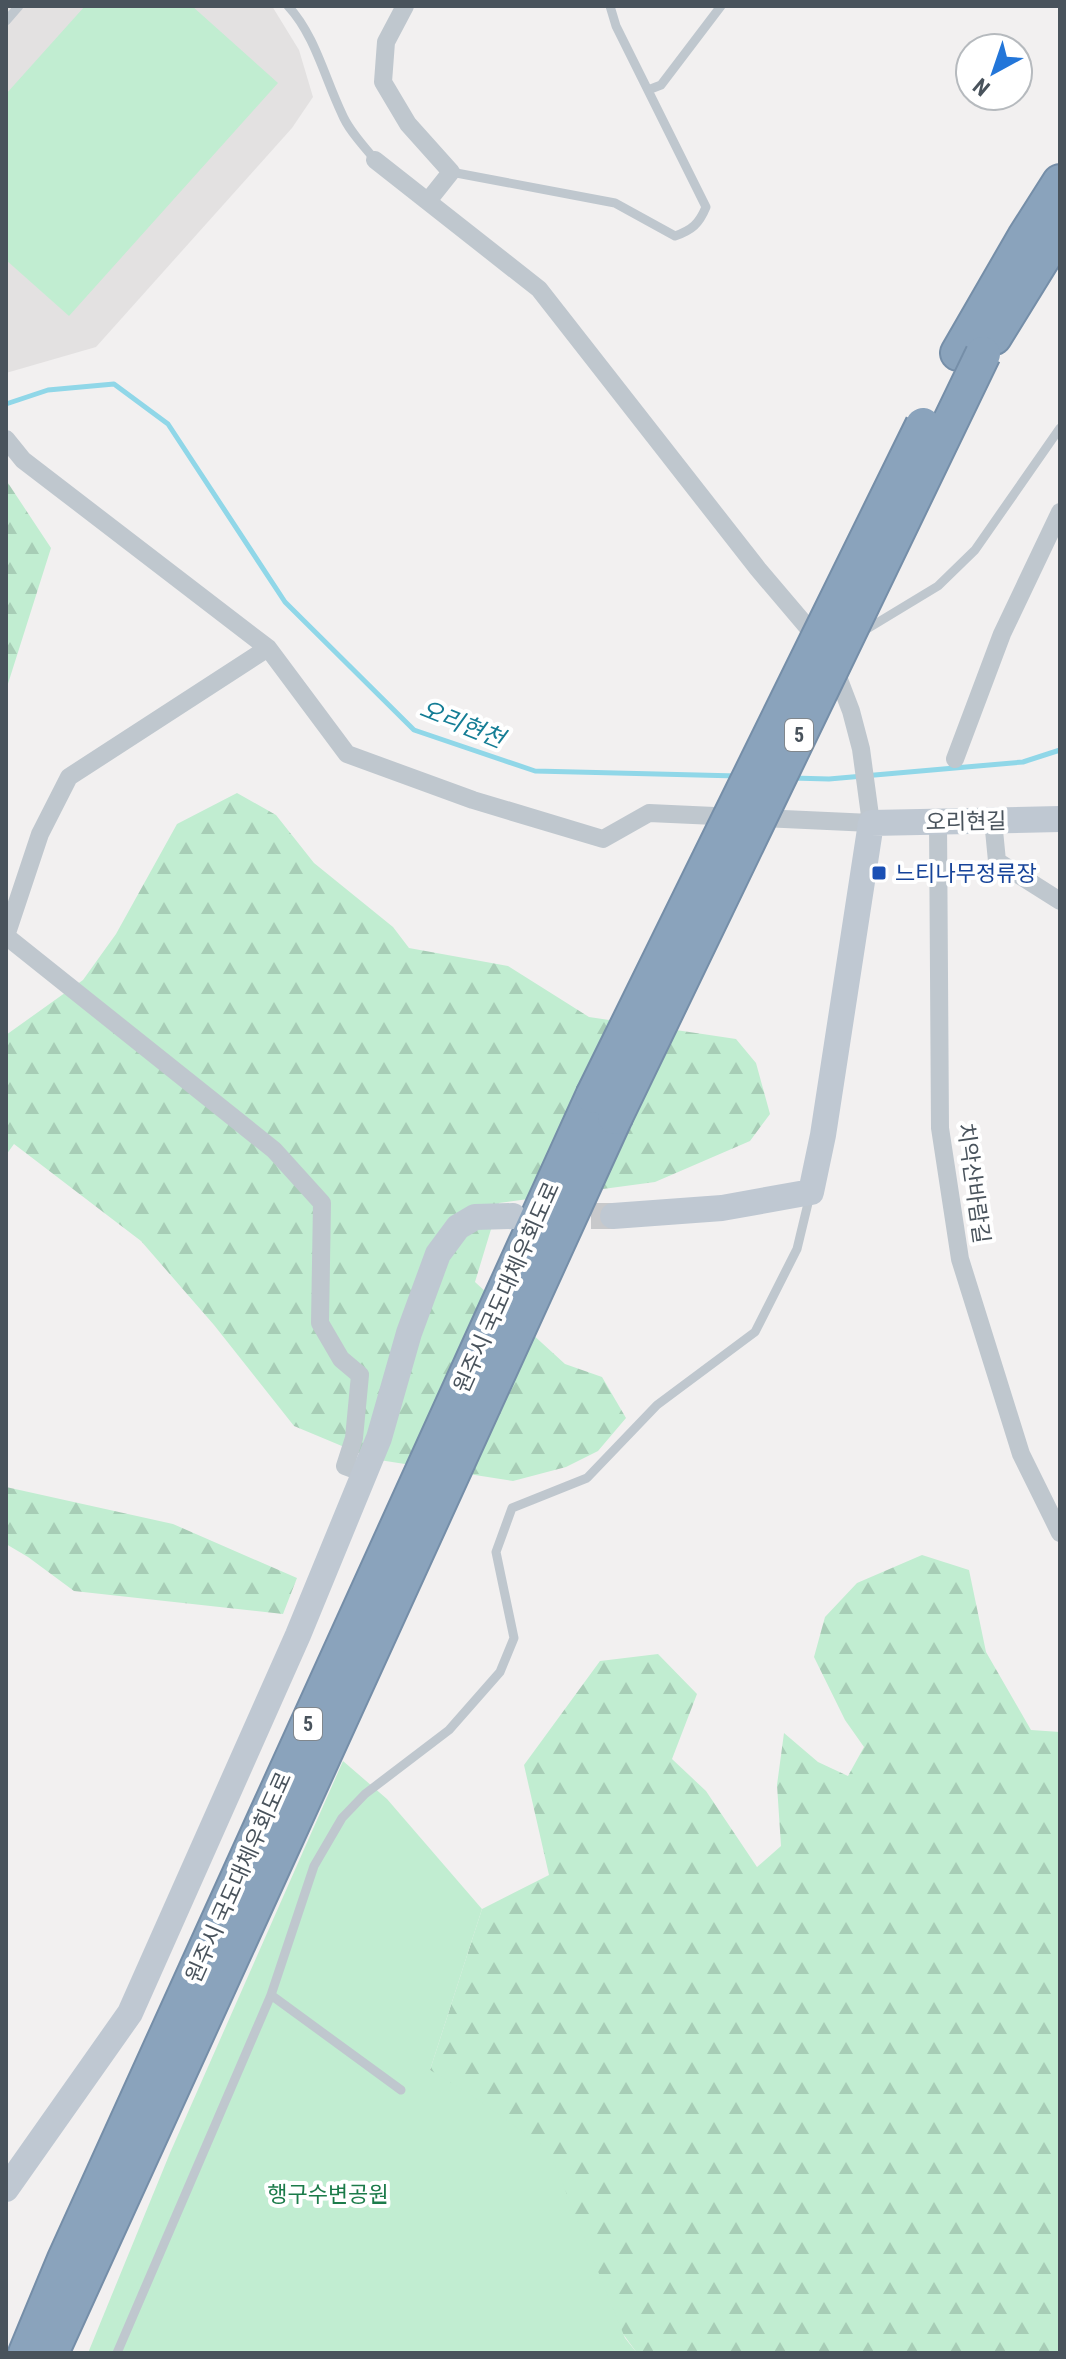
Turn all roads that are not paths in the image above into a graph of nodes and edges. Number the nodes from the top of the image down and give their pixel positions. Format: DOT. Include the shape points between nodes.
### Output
graph roads {
  1 [pos="11,6"];
  2 [pos="19,6"];
  3 [pos="288,6"];
  4 [pos="610,6"];
  5 [pos="721,6"];
  6 [pos="401,10"];
  7 [pos="6,21"];
  8 [pos="648,90"];
  9 [pos="375,160"];
  10 [pos="451,172"];
  11 [pos="1060,182"];
  12 [pos="428,201"];
  13 [pos="1060,230"];
  14 [pos="971,354"];
  15 [pos="1060,428"];
  16 [pos="6,439"];
  17 [pos="1060,512"];
  18 [pos="268,648"];
  19 [pos="829,653"];
  20 [pos="955,759"];
  21 [pos="869,811"];
  22 [pos="1060,819"];
  23 [pos="993,820"];
  24 [pos="938,821"];
  25 [pos="1060,901"];
  26 [pos="6,936"];
  27 [pos="811,1192"];
  28 [pos="513,1216"];
  29 [pos="613,1216"];
  30 [pos="364,1473"];
  31 [pos="1060,1533"];
  32 [pos="271,1995"];
  33 [pos="401,2090"];
  34 [pos="9,2180"];
  35 [pos="77,2264"];
  36 [pos="8,2353"];
  37 [pos="26,2353"];
  38 [pos="51,2353"];
  39 [pos="63,2353"];
  40 [pos="117,2353"];
  1 -- 7 [label="lane"];
  2 -- 7 [label="lane"];
  3 -- 9 [label="lane" via="343,118"];
  4 -- 8 [label="lane"];
  5 -- 8 [label="lane" via="661,85"];
  6 -- 10 [label="street" via="386,42 383,82 408,124"];
  8 -- 10 [label="lane" via="706,207 700,223 688,231 675,236 615,203"];
  9 -- 12 [label="street"];
  10 -- 12 [label="street"];
  11 -- 14 [label="highway, 5" via="1025,237"];
  12 -- 19 [label="street" via="539,289"];
  13 -- 14 [label="highway, 5"];
  14 -- 35 [label="highway, 원주시 국도대체우회도로 / 5, bridge" via="604,1107"];
  15 -- 19 [label="lane" via="975,550 938,586"];
  16 -- 18 [label="street" via="23,460"];
  17 -- 20 [label="street" via="1002,634"];
  18 -- 21 [label="street" via="347,754 603,839 649,813"];
  18 -- 26 [label="street" via="69,777 40,834"];
  19 -- 21 [label="street" via="861,749"];
  21 -- 24 [label="street, 오리현길"];
  21 -- 27 [label="street"];
  22 -- 23 [label="street, 오리현길"];
  23 -- 24 [label="street, 오리현길"];
  23 -- 25 [label="street" via="997,861"];
  24 -- 31 [label="street, 치악산바람길" via="940,1128 960,1259 1021,1454"];
  26 -- 30 [label="street" via="274,1150 322,1203 320,1323 341,1359 360,1375 354,1438 345,1466"];
  27 -- 29 [label="street" via="722,1208"];
  27 -- 32 [label="lane" via="797,1249 755,1332 657,1405 587,1478 512,1508 496,1552 514,1638 500,1672 449,1730 342,1818 314,1866"];
  28 -- 30 [label="street" via="475,1217 458,1227 438,1254"];
  30 -- 34 [label="street" via="130,2013"];
  32 -- 33 [label="lane"];
  32 -- 40 [label="lane"];
  35 -- 36 [label="highway"];
  35 -- 37 [label="highway, 원주시 국도대체우회도로 / 5"];
  35 -- 38 [label="highway, 원주시 국도대체우회도로 / 5"];
  35 -- 39 [label="highway"];
}
